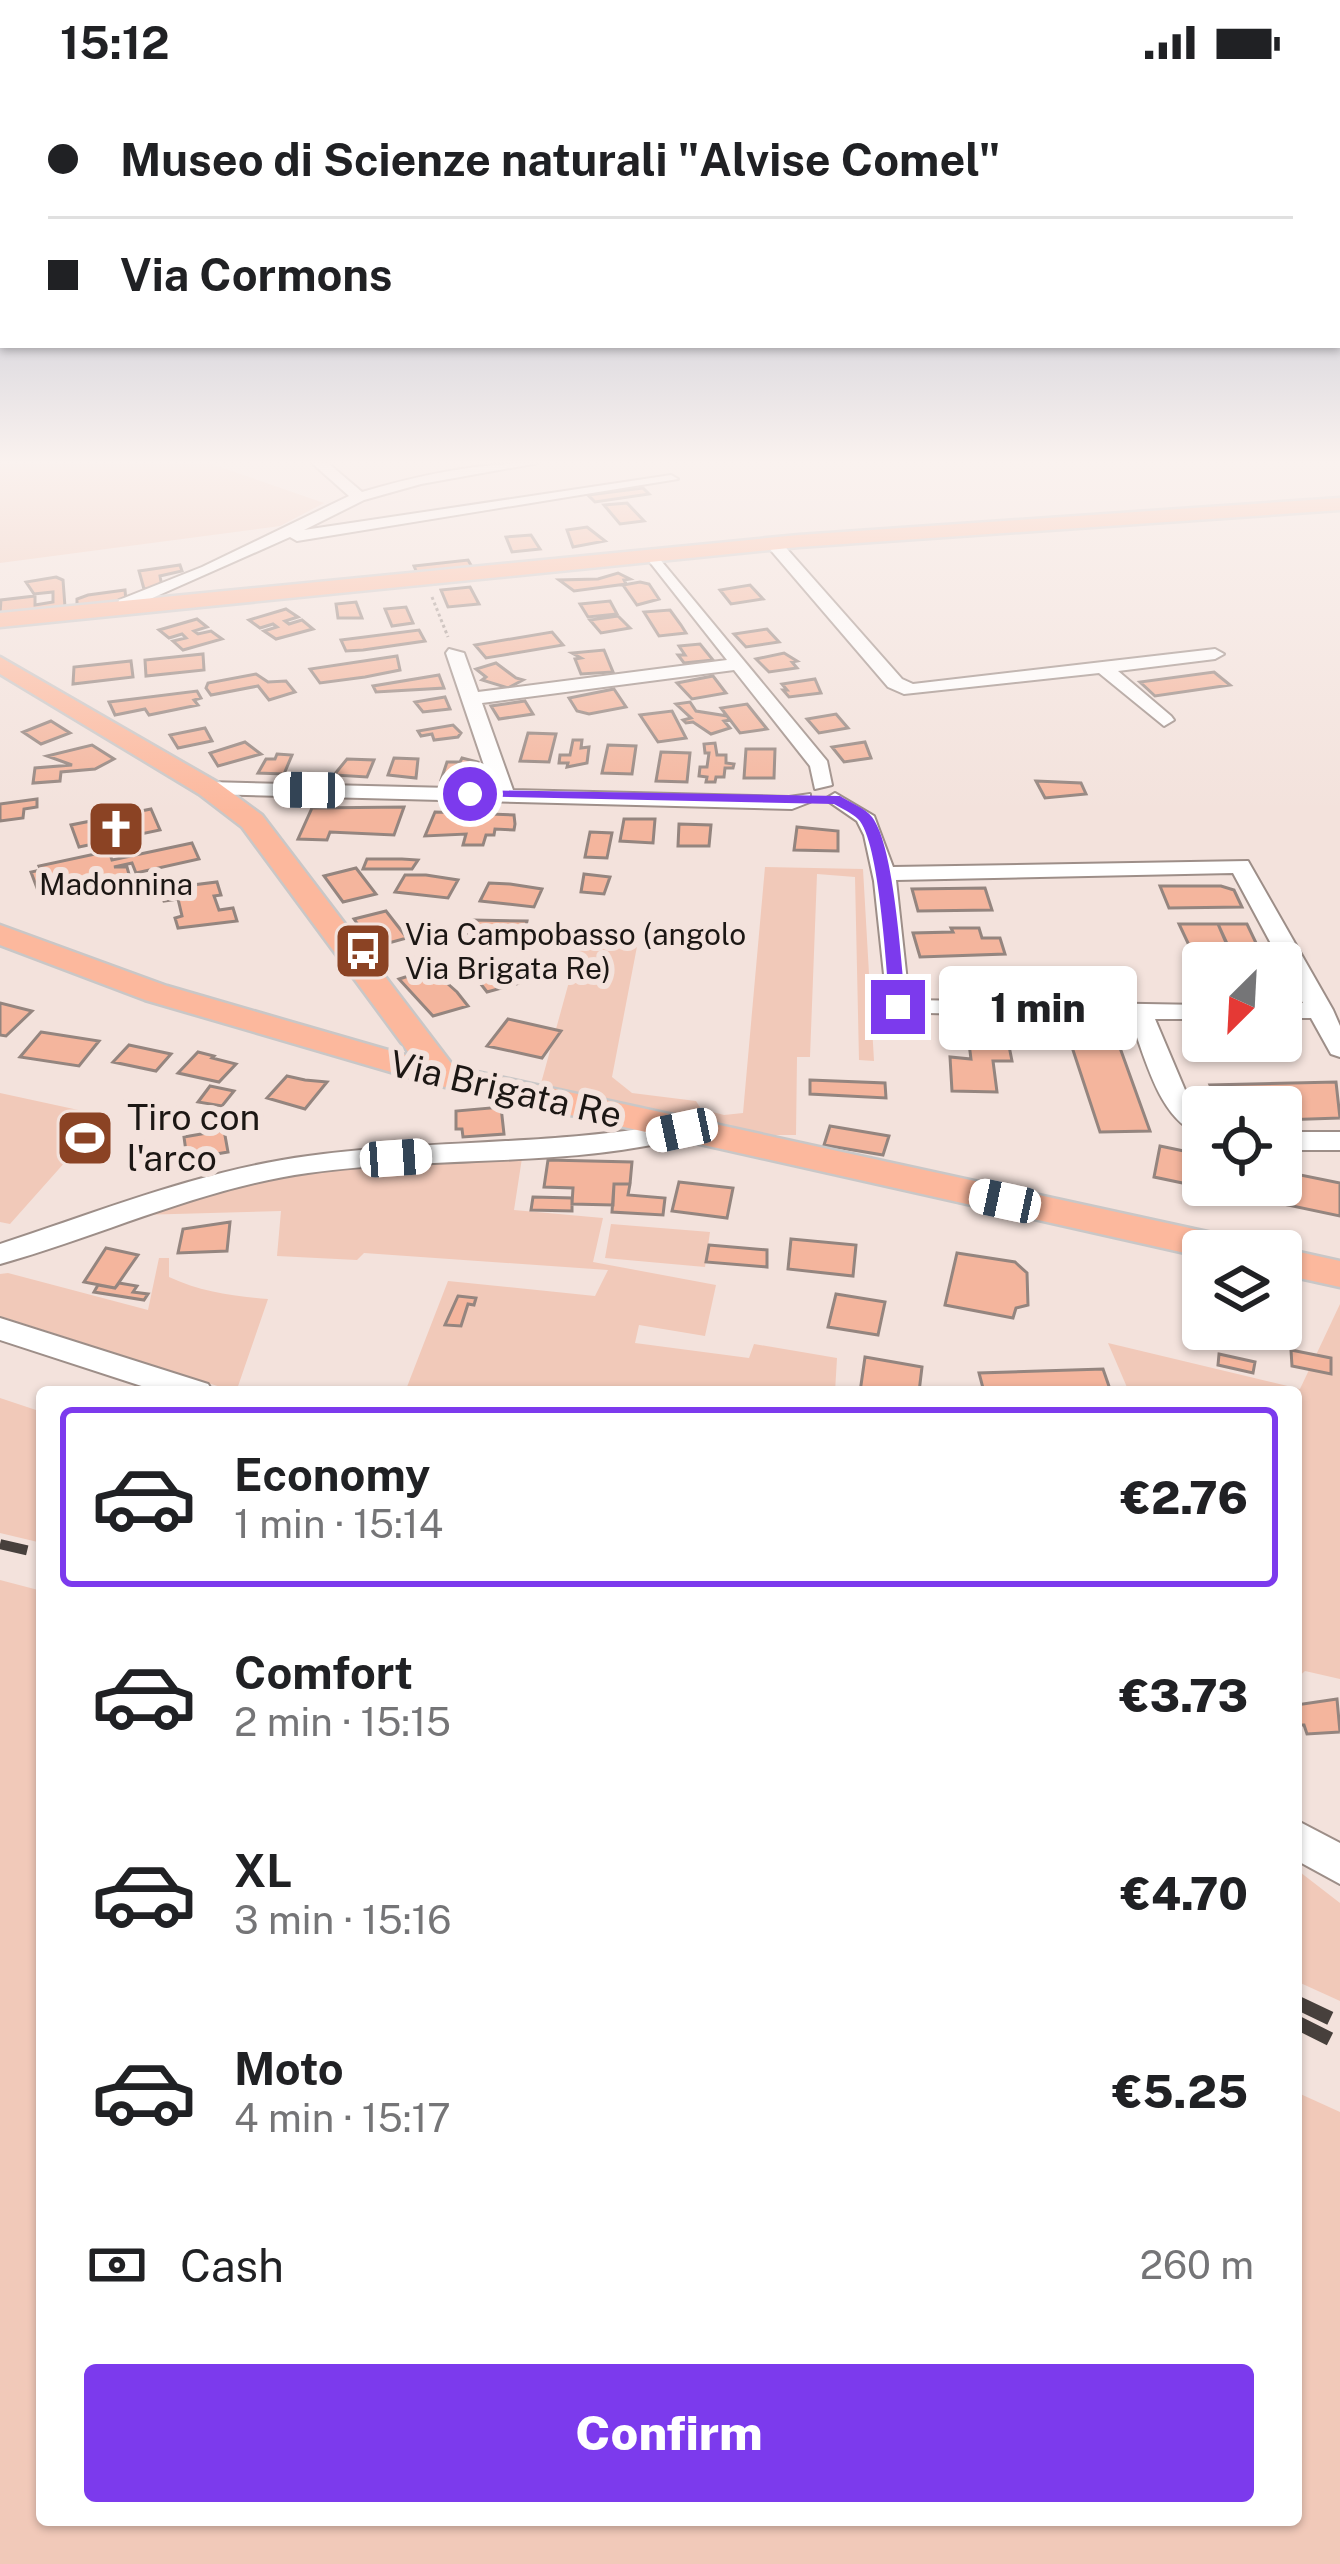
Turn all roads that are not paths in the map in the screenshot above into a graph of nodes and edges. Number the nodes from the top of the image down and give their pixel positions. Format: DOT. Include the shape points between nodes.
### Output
graph roads {
  1 [pos="183,579"];
  2 [pos="437,579"];
  3 [pos="670,579"];
  4 [pos="804,579"];
  5 [pos="122,610"];
  6 [pos="0,620"];
  7 [pos="455,653"];
  8 [pos="1215,654"];
  9 [pos="0,664"];
  10 [pos="738,664"];
  11 [pos="1104,668"];
  12 [pos="472,699"];
  13 [pos="1164,720"];
  14 [pos="208,788"];
  15 [pos="829,792"];
  16 [pos="504,794"];
  17 [pos="883,874"];
  18 [pos="0,934"];
  19 [pos="1302,1010"];
  20 [pos="1321,1010"];
  21 [pos="1140,1012"];
  22 [pos="1182,1012"];
  23 [pos="1340,1049"];
  24 [pos="444,1077"];
  25 [pos="1182,1107"];
  26 [pos="682,1130"];
  27 [pos="1340,1141"];
  28 [pos="1302,1142"];
  29 [pos="1182,1239"];
  30 [pos="0,1254"];
  31 [pos="1302,1266"];
  32 [pos="1340,1274"];
  33 [pos="0,1329"];
  34 [pos="178,1386"];
  35 [pos="1302,1842"];
  36 [pos="1340,1865"];
  1 -- 5 [label="street"];
  2 -- 5 [label="main road"];
  3 -- 10 [label="street"];
  4 -- 11 [label="street" via="895,683 911,690"];
  5 -- 6 [label="main road"];
  7 -- 12 [label="street"];
  8 -- 11 [label="street"];
  9 -- 14 [label="main road"];
  10 -- 12 [label="street"];
  10 -- 15 [label="street" via="820,765"];
  11 -- 13 [label="street"];
  12 -- 16 [label="street"];
  14 -- 16 [label="street"];
  14 -- 24 [label="main road" via="252,820"];
  15 -- 16 [label="street" via="804,788 792,803"];
  15 -- 17 [label="street" via="866,818"];
  17 -- 20 [label="street" via="1240,866"];
  17 -- 21 [label="street" via="898,1007"];
  18 -- 24 [label="main road, Via Brigata Re" via="245,1024"];
  19 -- 20 [label="street"];
  20 -- 23 [label="street"];
  21 -- 22 [label="street"];
  21 -- 25 [label="street"];
  24 -- 26 [label="main road, Via Brigata Re"];
  26 -- 29 [label="main road, Via Brigata Re"];
  26 -- 30 [label="street" via="612,1144 310,1164 209,1185"];
  27 -- 28 [label="street"];
  31 -- 32 [label="main road"];
  33 -- 34 [label="street"];
  35 -- 36 [label="street"];
}
